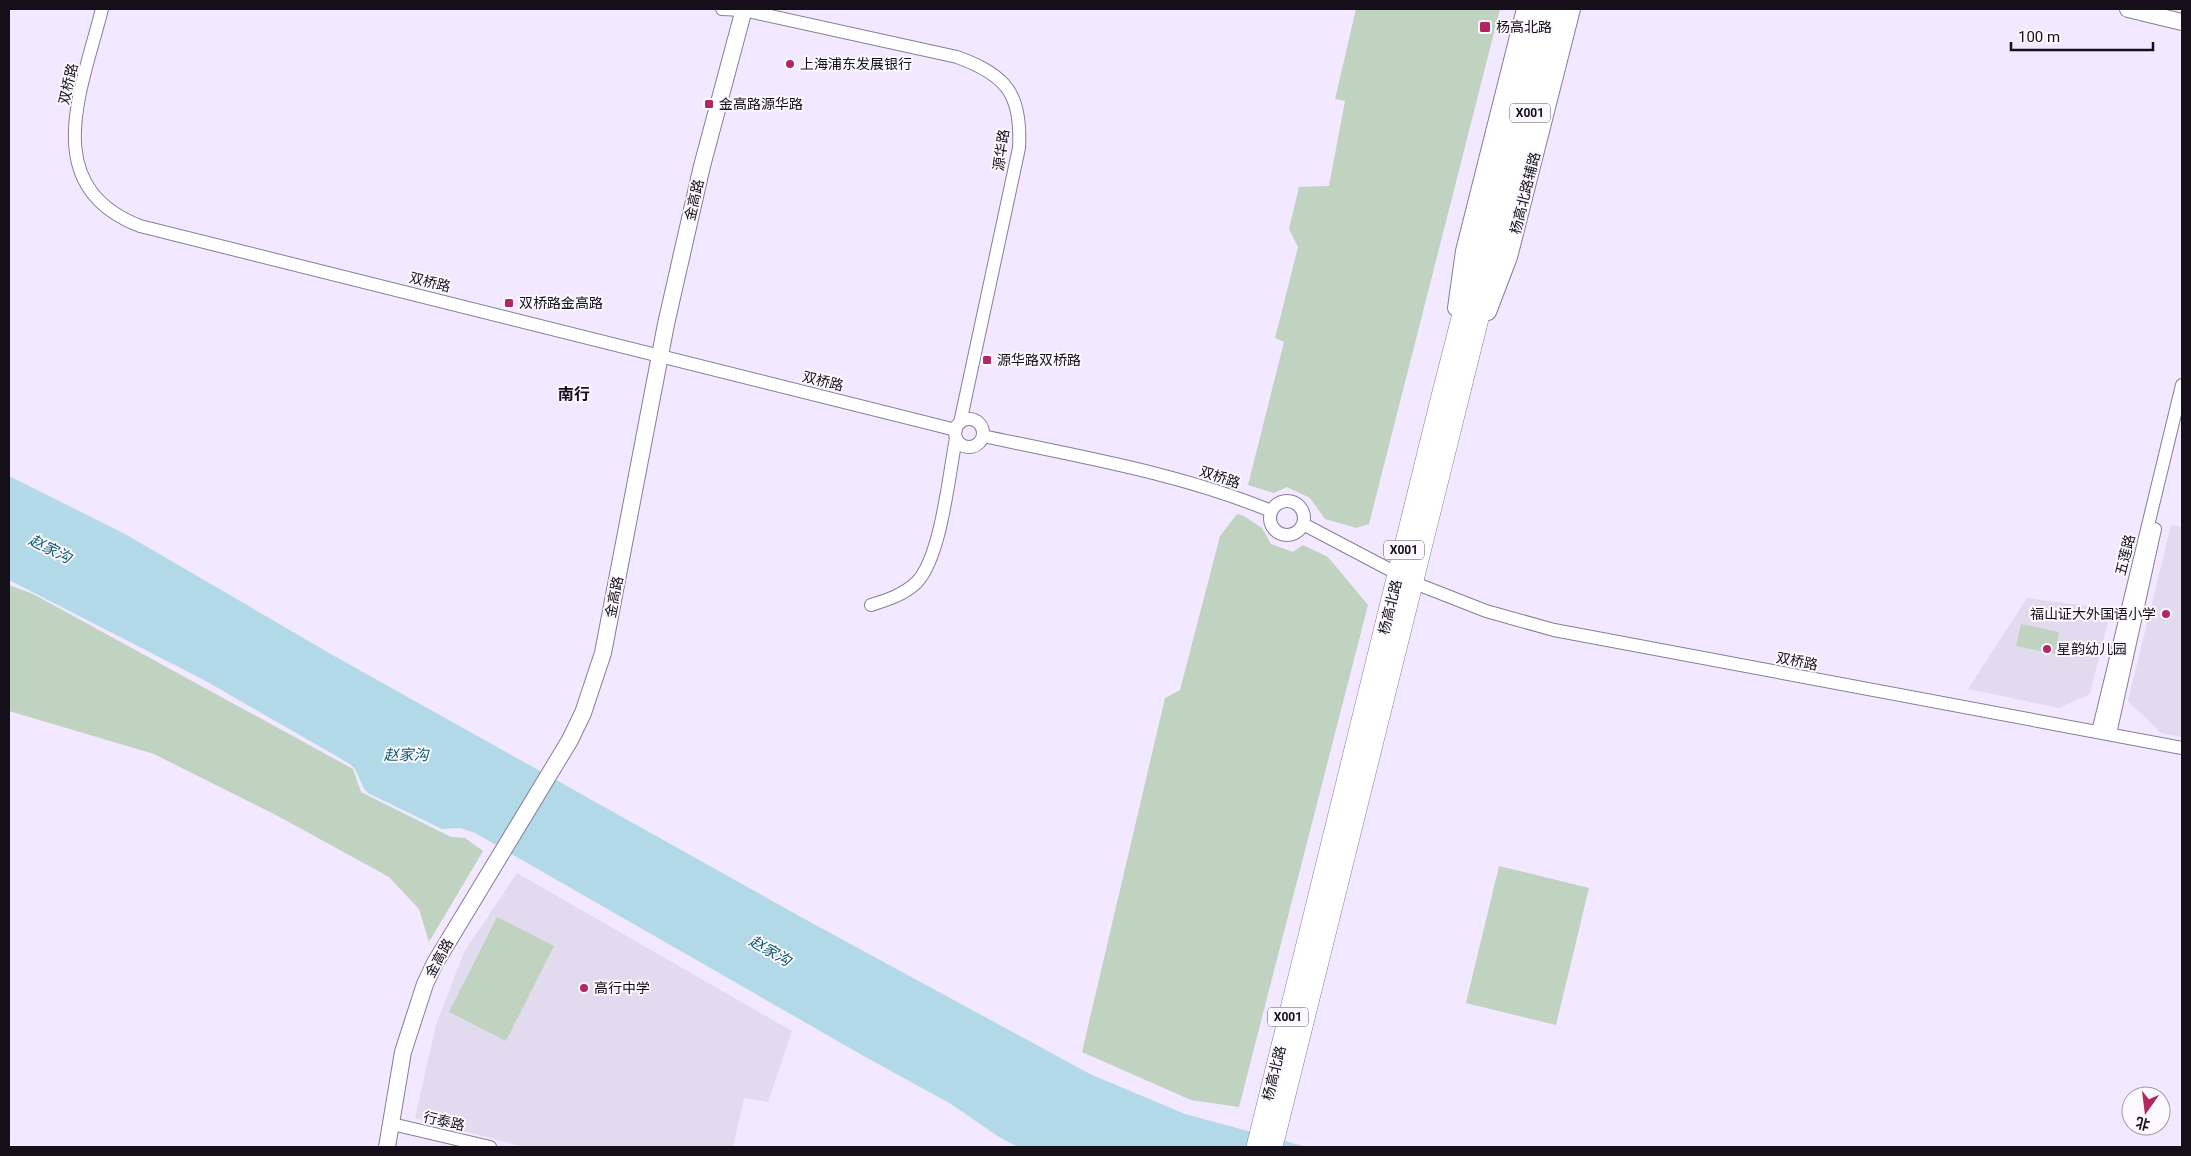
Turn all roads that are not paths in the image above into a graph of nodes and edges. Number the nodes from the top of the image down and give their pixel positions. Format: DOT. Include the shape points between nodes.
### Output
graph roads {
  1 [pos="102,9"];
  2 [pos="722,9"];
  3 [pos="744,9"];
  4 [pos="1525,9"];
  5 [pos="1540,9"];
  6 [pos="1556,9"];
  7 [pos="1572,9"];
  8 [pos="2128,9"];
  9 [pos="2182,22"];
  10 [pos="1496,216"];
  11 [pos="661,356"];
  12 [pos="1457,371"];
  13 [pos="2182,385"];
  14 [pos="2182,414"];
  15 [pos="957,430"];
  16 [pos="983,436"];
  17 [pos="1271,511"];
  18 [pos="1302,524"];
  19 [pos="1405,578"];
  20 [pos="871,605"];
  21 [pos="2104,733"];
  22 [pos="2182,748"];
  23 [pos="1328,889"];
  24 [pos="392,1124"];
  25 [pos="387,1147"];
  26 [pos="490,1147"];
  27 [pos="1256,1147"];
  28 [pos="1273,1147"];
  1 -- 11 [label="street, 双桥路" via="78,107 75,146 83,181 93,196 120,218 140,226"];
  2 -- 3 [label="street, 源华路"];
  3 -- 11 [label="main road, 金高路" via="702,166"];
  3 -- 15 [label="street, 源华路" via="958,57 993,74 1017,105 1019,148"];
  4 -- 12 [label="main road, X001" via="1464,251"];
  5 -- 10 [label="highway, 杨高北路 / X001"];
  6 -- 10 [label="highway, 杨高北路 / X001"];
  7 -- 12 [label="main road, 杨高北路辅路 / X001" via="1508,257"];
  8 -- 9 [label="main road"];
  10 -- 12 [label="highway, 杨高北路 / X001"];
  11 -- 15 [label="street, 双桥路"];
  11 -- 24 [label="main road, 金高路" via="603,653 592,692 570,740 425,984 403,1052"];
  12 -- 19 [label="highway, 杨高北路 / X001"];
  13 -- 21 [label="street, 五莲路"];
  14 -- 21 [label="street, 五莲路"];
  15 -- 16 [label="street" via="968,419 976,421"];
  15 -- 16 [label="street" via="962,445 970,447 978,444"];
  15 -- 20 [label="street, 源华路" via="934,551 926,569 904,591"];
  16 -- 17 [label="street, 双桥路" via="1172,478"];
  17 -- 18 [label="street" via="1278,503 1294,502 1302,509"];
  17 -- 18 [label="street" via="1270,522 1280,534 1296,532"];
  18 -- 19 [label="street, 双桥路"];
  19 -- 21 [label="street, 双桥路" via="1486,611 1554,630"];
  19 -- 23 [label="highway, 杨高北路 / X001"];
  21 -- 22 [label="street, 双桥路"];
  23 -- 27 [label="highway, 杨高北路 / X001"];
  23 -- 28 [label="highway, 杨高北路 / X001"];
  24 -- 25 [label="main road, 金高路"];
  24 -- 26 [label="street, 行泰路"];
}
